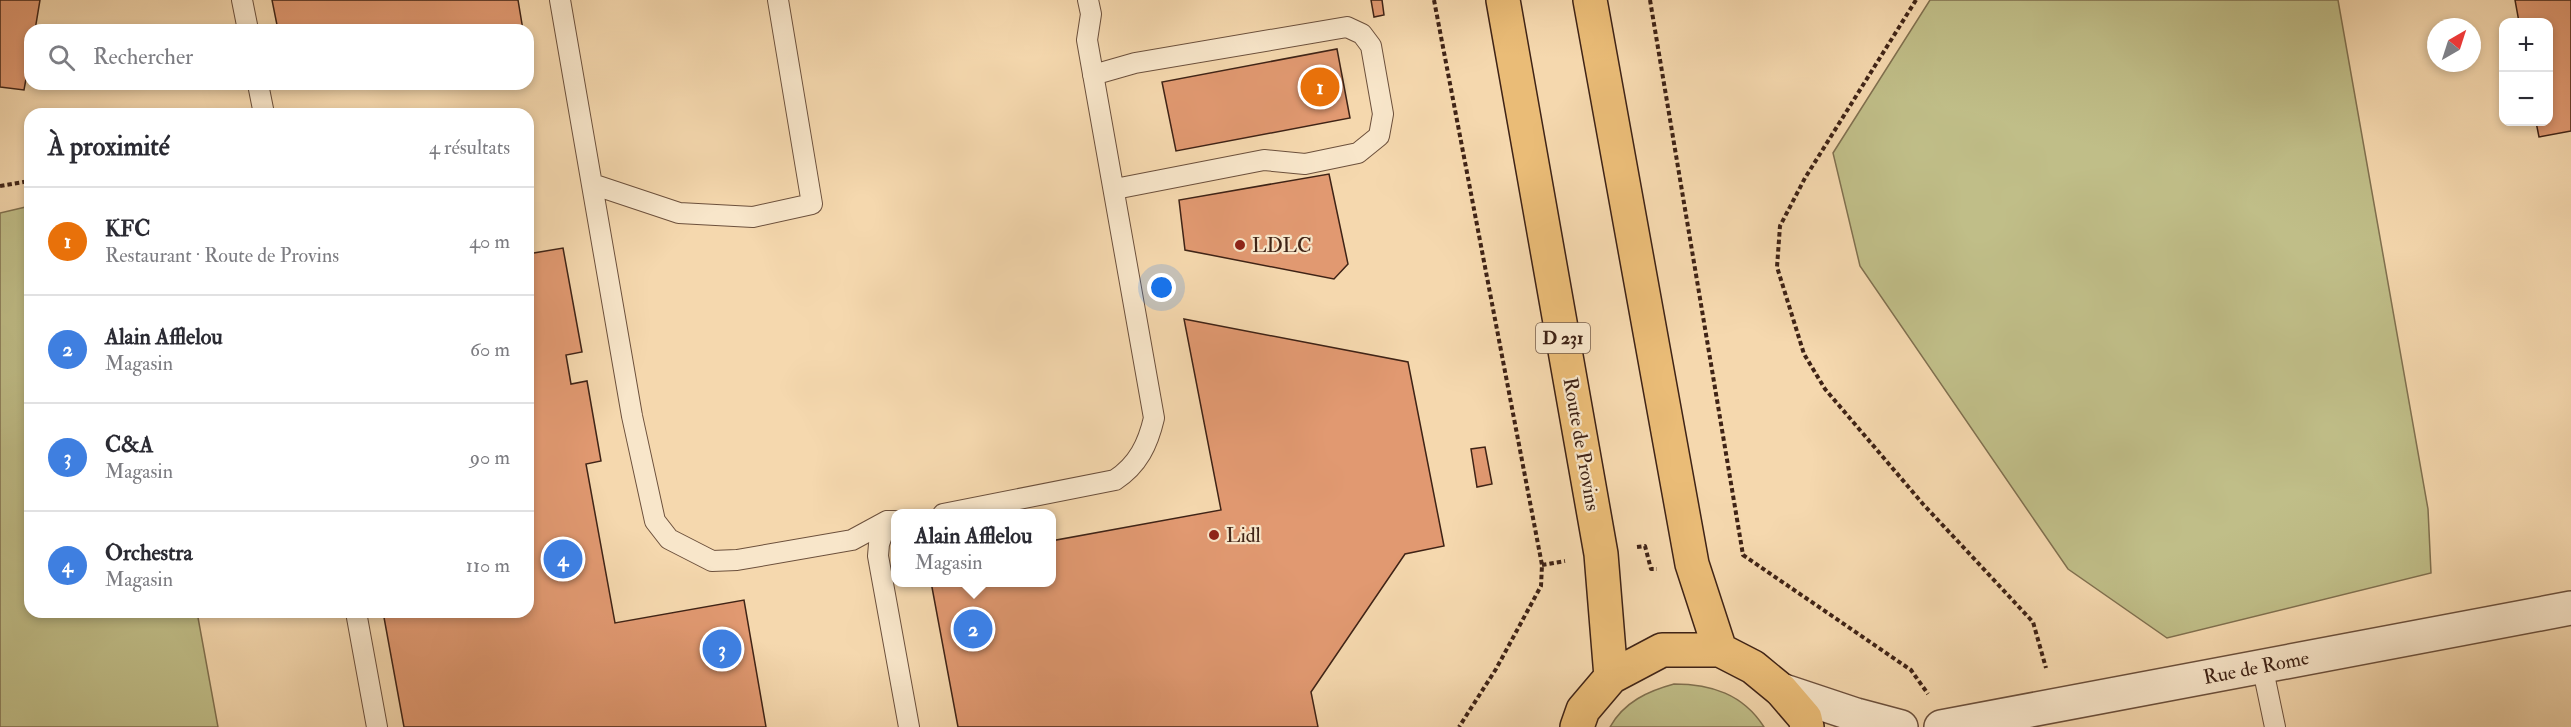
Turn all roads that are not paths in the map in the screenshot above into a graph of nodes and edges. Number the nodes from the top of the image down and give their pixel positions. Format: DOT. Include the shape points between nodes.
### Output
graph roads {
  1 [pos="242,0"];
  2 [pos="560,0"];
  3 [pos="778,0"];
  4 [pos="1590,0"];
  5 [pos="1501,2"];
  6 [pos="1090,7"];
  7 [pos="247,24"];
  8 [pos="1093,75"];
  9 [pos="259,90"];
  10 [pos="263,108"];
  11 [pos="592,184"];
  12 [pos="1115,189"];
  13 [pos="965,509"];
  14 [pos="891,521"];
  15 [pos="2571,608"];
  16 [pos="357,618"];
  17 [pos="1720,650"];
  18 [pos="2262,665"];
  19 [pos="1611,677"];
  20 [pos="1781,690"];
  21 [pos="377,727"];
  22 [pos="909,727"];
  23 [pos="1577,727"];
  24 [pos="1807,727"];
  25 [pos="1901,727"];
  26 [pos="1941,727"];
  27 [pos="2275,727"];
  1 -- 7 [label="lane"];
  2 -- 11 [label="lane"];
  3 -- 11 [label="lane" via="812,204 753,217 679,213"];
  4 -- 17 [label="main road" via="1692,564"];
  5 -- 19 [label="main road, Route de Provins / D 231" via="1602,554"];
  6 -- 8 [label="lane" via="1087,40"];
  8 -- 12 [label="lane"];
  8 -- 12 [label="lane" via="1135,63 1347,27 1362,34 1371,46 1383,114 1379,136 1358,153 1305,164 1264,160"];
  9 -- 10 [label="lane"];
  11 -- 14 [label="lane" via="632,416 655,521 669,539 712,561 737,560 852,540"];
  12 -- 13 [label="lane" via="1154,418 1149,442 1133,465 1115,480"];
  14 -- 22 [label="lane" via="879,544 878,556"];
  15 -- 18 [label="street, Rue de Rome"];
  16 -- 21 [label="lane"];
  17 -- 19 [label="main road" via="1662,650"];
  17 -- 20 [label="main road" via="1753,667"];
  18 -- 26 [label="street, Rue de Rome"];
  18 -- 27 [label="lane"];
  19 -- 23 [label="main road" via="1583,710"];
  20 -- 24 [label="main road" via="1805,718"];
  20 -- 25 [label="street"];
}
